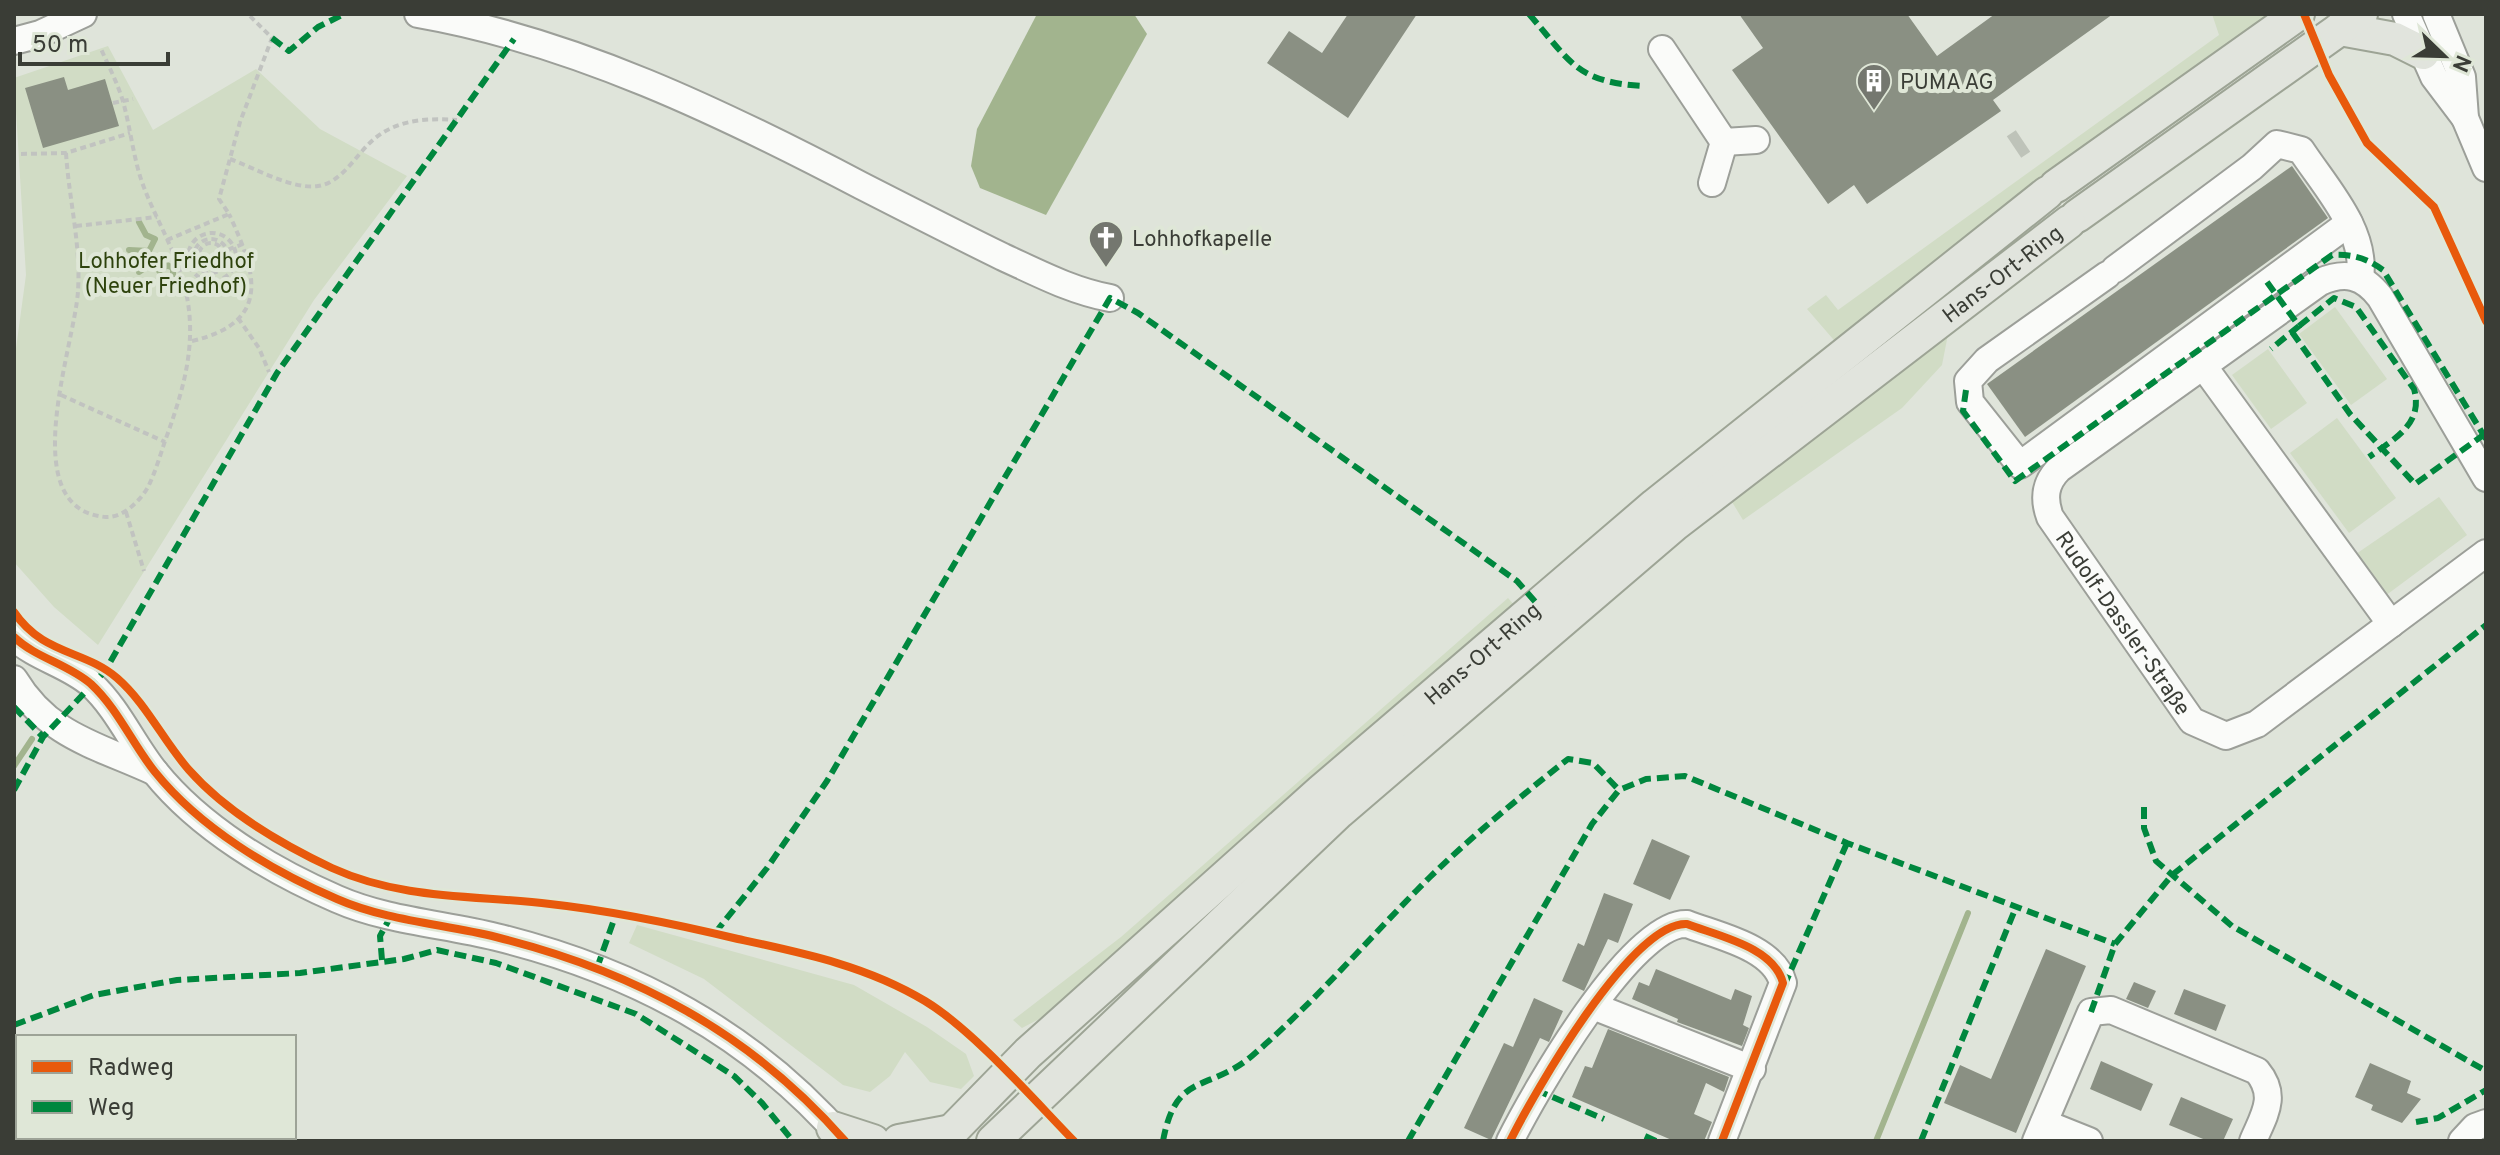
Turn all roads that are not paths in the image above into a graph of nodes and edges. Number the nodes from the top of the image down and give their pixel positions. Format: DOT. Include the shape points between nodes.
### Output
graph roads {
  1 [pos="83,14"];
  2 [pos="418,14"];
  3 [pos="2406,14"];
  4 [pos="2436,14"];
  5 [pos="2290,20"];
  6 [pos="2350,22"];
  7 [pos="14,41"];
  8 [pos="1662,49"];
  9 [pos="2429,65"];
  10 [pos="2465,118"];
  11 [pos="1756,140"];
  12 [pos="1724,142"];
  13 [pos="2486,168"];
  14 [pos="1712,183"];
  15 [pos="2349,223"];
  16 [pos="2360,278"];
  17 [pos="1110,298"];
  18 [pos="2204,367"];
  19 [pos="2486,478"];
  20 [pos="2486,553"];
  21 [pos="2391,624"];
  22 [pos="14,637"];
  23 [pos="14,679"];
  24 [pos="155,772"];
  25 [pos="1593,1006"];
  26 [pos="1752,1069"];
  27 [pos="2486,1123"];
  28 [pos="2040,1132"];
  29 [pos="839,1134"];
  30 [pos="947,1136"];
  31 [pos="873,1141"];
  32 [pos="899,1141"];
  33 [pos="993,1141"];
  34 [pos="1510,1141"];
  35 [pos="1722,1141"];
  36 [pos="2089,1141"];
  37 [pos="2253,1141"];
  38 [pos="2462,1141"];
  1 -- 7 [label="street"];
  2 -- 17 [label="street" via="537,43 676,97 1042,276"];
  3 -- 9 [label="street"];
  4 -- 10 [label="street" via="2462,77"];
  5 -- 30 [label="main road, Hans-Ort-Ring" via="2051,190 1655,505 1321,791 1028,1053"];
  6 -- 9 [label="main road" via="2395,39"];
  6 -- 33 [label="main road, Hans-Ort-Ring" via="1964,299 1662,535 1339,812"];
  8 -- 12 [label="street"];
  9 -- 10 [label="street"];
  10 -- 13 [label="street"];
  11 -- 12 [label="street"];
  12 -- 14 [label="street"];
  15 -- 15 [label="street" via="2020,465 1970,402 1968,381 1987,360 2277,144 2301,150"];
  15 -- 16 [label="street" via="2363,258"];
  16 -- 18 [label="street, Rudolf-Dassler-Straße" via="2334,276 2320,282"];
  16 -- 19 [label="street" via="2380,297"];
  18 -- 21 [label="street"];
  18 -- 21 [label="street, Rudolf-Dassler-Straße" via="2059,469 2045,496 2050,517 2192,721 2226,736 2257,724"];
  20 -- 21 [label="street, Rudolf-Dassler-Straße"];
  22 -- 24 [label="street" via="92,685"];
  23 -- 24 [label="street" via="28,703 53,726"];
  24 -- 29 [label="street" via="230,838 339,900 519,943 597,968 679,1005 726,1033 783,1078"];
  25 -- 26 [label="street"];
  25 -- 26 [label="street" via="1645,944 1674,923 1687,924 1767,957 1779,969 1781,992"];
  25 -- 34 [label="street" via="1536,1090"];
  26 -- 35 [label="street"];
  27 -- 38 [label="street"];
  28 -- 36 [label="street"];
  28 -- 37 [label="street" via="2091,1012 2111,1010 2257,1071 2271,1099"];
  29 -- 31 [label="main road"];
  30 -- 32 [label="main road"];
}
